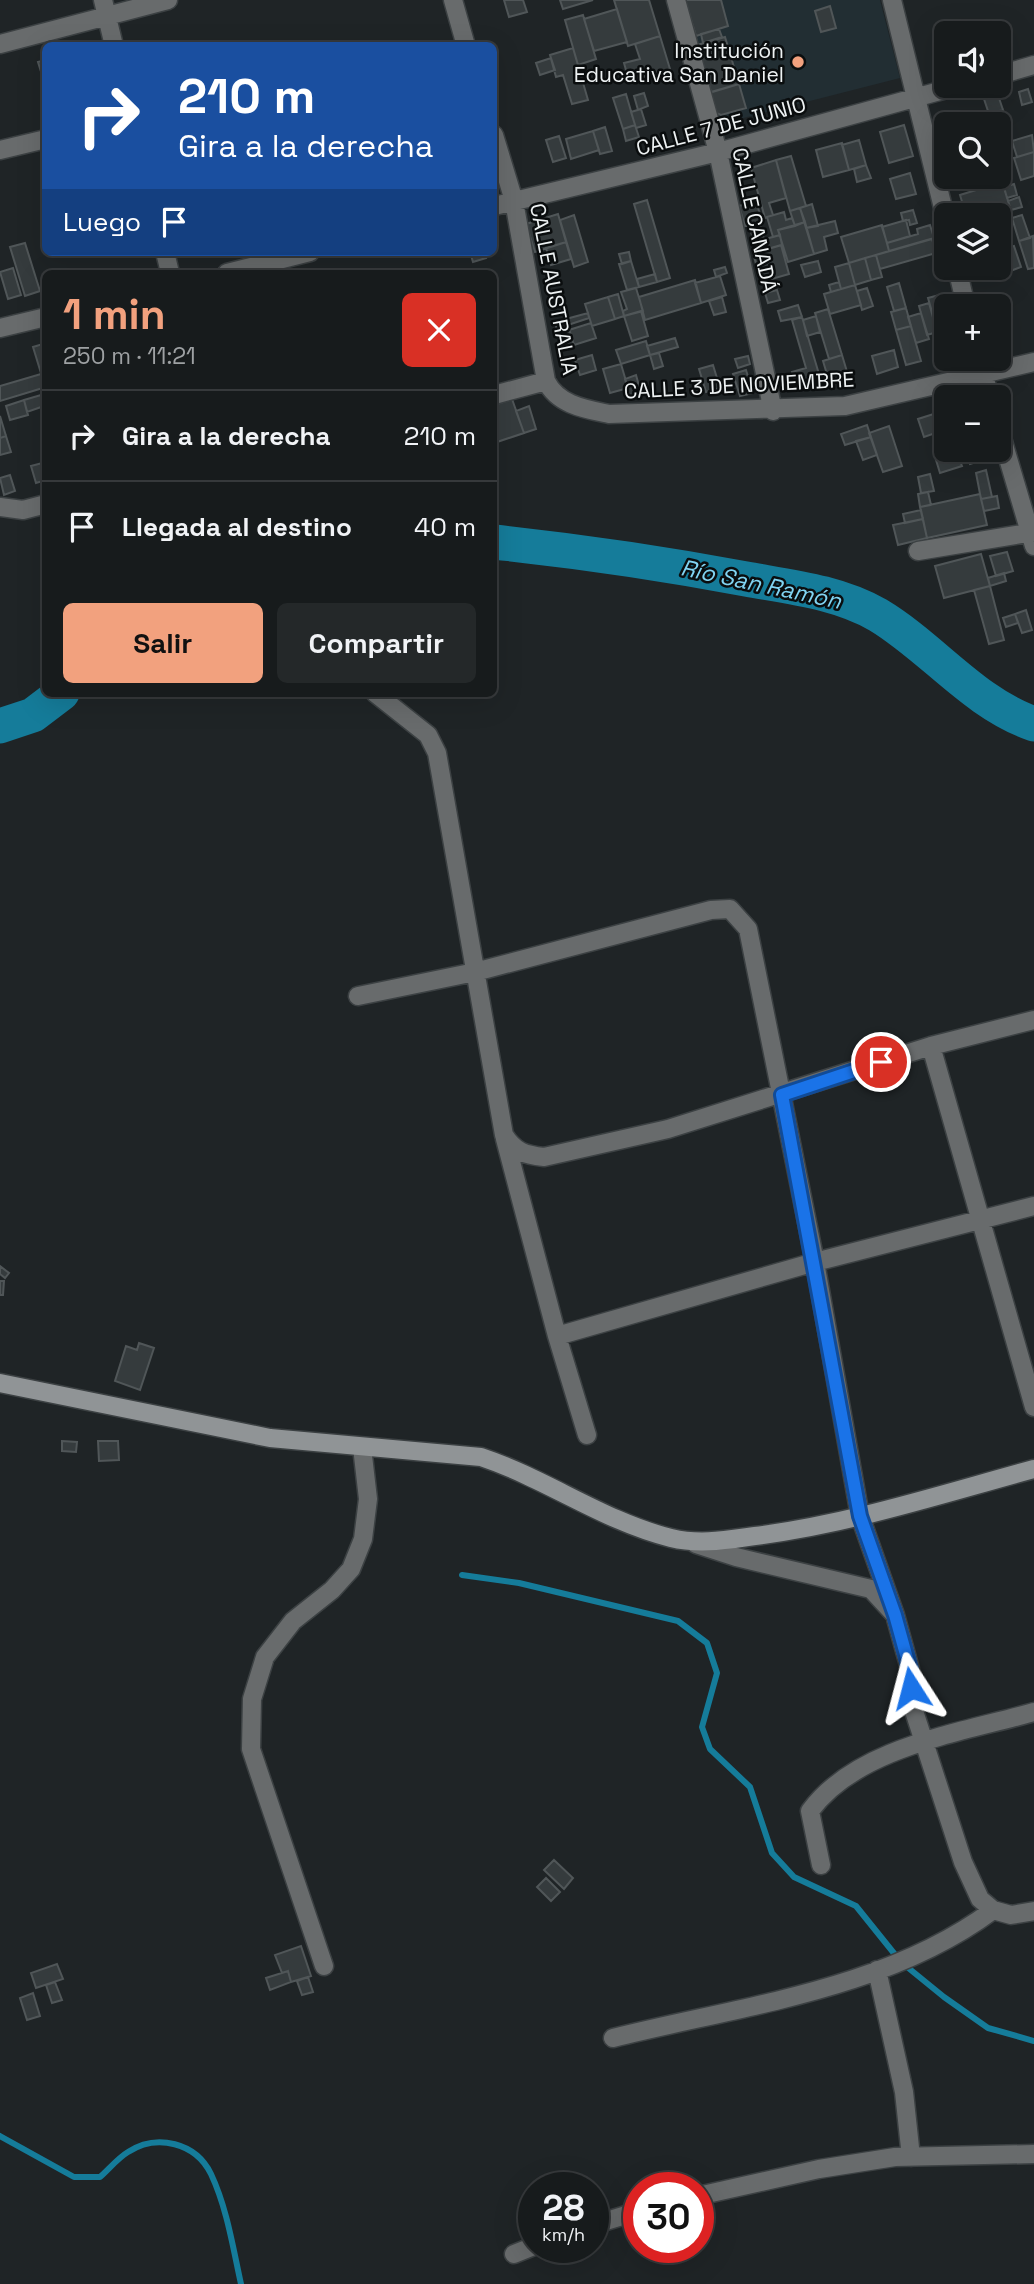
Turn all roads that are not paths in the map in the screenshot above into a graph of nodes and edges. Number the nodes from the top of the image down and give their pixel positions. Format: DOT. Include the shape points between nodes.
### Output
graph roads {
  1 [pos="168,0"];
  2 [pos="453,0"];
  3 [pos="676,0"];
  4 [pos="892,0"];
  5 [pos="105,8"];
  6 [pos="113,42"];
  7 [pos="465,42"];
  8 [pos="0,44"];
  9 [pos="1034,65"];
  10 [pos="1011,72"];
  11 [pos="934,92"];
  12 [pos="916,97"];
  13 [pos="42,140"];
  14 [pos="497,145"];
  15 [pos="0,150"];
  16 [pos="718,152"];
  17 [pos="513,201"];
  18 [pos="942,203"];
  19 [pos="497,205"];
  20 [pos="294,256"];
  21 [pos="239,270"];
  22 [pos="42,318"];
  23 [pos="0,328"];
  24 [pos="1034,362"];
  25 [pos="1011,364"];
  26 [pos="967,371"];
  27 [pos="546,381"];
  28 [pos="497,394"];
  29 [pos="774,411"];
  30 [pos="609,414"];
  31 [pos="1010,462"];
  32 [pos="42,505"];
  33 [pos="0,507"];
  34 [pos="1033,536"];
  35 [pos="918,551"];
  36 [pos="379,697"];
  37 [pos="475,972"];
  38 [pos="358,996"];
  39 [pos="1034,1020"];
  40 [pos="931,1046"];
  41 [pos="782,1095"];
  42 [pos="504,1135"];
  43 [pos="1034,1206"];
  44 [pos="981,1221"];
  45 [pos="815,1262"];
  46 [pos="557,1336"];
  47 [pos="0,1383"];
  48 [pos="1034,1407"];
  49 [pos="587,1435"];
  50 [pos="362,1447"];
  51 [pos="1034,1469"];
  52 [pos="860,1516"];
  53 [pos="696,1544"];
  54 [pos="895,1615"];
  55 [pos="1034,1712"];
  56 [pos="926,1743"];
  57 [pos="821,1865"];
  58 [pos="993,1910"];
  59 [pos="1034,1911"];
  60 [pos="324,1966"];
  61 [pos="877,1970"];
  62 [pos="613,2038"];
  63 [pos="1034,2154"];
  64 [pos="911,2157"];
  65 [pos="714,2192"];
  66 [pos="518,2252"];
  67 [pos="514,2254"];
  1 -- 5 [label="street"];
  2 -- 7 [label="street"];
  3 -- 16 [label="street, CALLE CANADÁ"];
  4 -- 12 [label="street"];
  5 -- 6 [label="street"];
  5 -- 8 [label="street"];
  9 -- 10 [label="street"];
  11 -- 12 [label="street, CALLE 7 DE JUNIO"];
  12 -- 16 [label="street, CALLE 7 DE JUNIO"];
  12 -- 18 [label="street"];
  13 -- 15 [label="street"];
  14 -- 17 [label="street, CALLE AUSTRALIA"];
  16 -- 17 [label="street, CALLE 7 DE JUNIO"];
  16 -- 29 [label="street, CALLE CANADÁ"];
  17 -- 19 [label="street, CALLE 7 DE JUNIO"];
  17 -- 27 [label="street, CALLE AUSTRALIA"];
  20 -- 21 [label="street"];
  22 -- 23 [label="street"];
  24 -- 25 [label="street, CALLE 3 DE NOVIEMBRE"];
  26 -- 29 [label="street, CALLE 3 DE NOVIEMBRE" via="845,406"];
  27 -- 28 [label="street"];
  27 -- 30 [label="street, CALLE AUSTRALIA" via="550,390 572,406"];
  29 -- 30 [label="street, CALLE 3 DE NOVIEMBRE"];
  31 -- 34 [label="street"];
  32 -- 33 [label="street" via="23,510"];
  34 -- 35 [label="street"];
  36 -- 37 [label="street" via="428,735 437,753"];
  37 -- 38 [label="street"];
  37 -- 41 [label="street" via="711,910 730,909 748,929"];
  37 -- 42 [label="street"];
  39 -- 40 [label="street"];
  40 -- 41 [label="street"];
  40 -- 44 [label="street"];
  41 -- 42 [label="street" via="668,1129 544,1157 513,1148"];
  41 -- 45 [label="street"];
  42 -- 46 [label="street"];
  43 -- 44 [label="street"];
  44 -- 45 [label="street"];
  44 -- 48 [label="street"];
  45 -- 46 [label="street"];
  45 -- 52 [label="street"];
  46 -- 49 [label="street"];
  47 -- 50 [label="main road" via="270,1438"];
  50 -- 53 [label="main road" via="481,1457 511,1467 609,1518"];
  50 -- 60 [label="street" via="368,1499 363,1539 351,1569 293,1621 265,1657 252,1699 251,1749"];
  51 -- 52 [label="main road"];
  52 -- 53 [label="main road" via="783,1533"];
  52 -- 54 [label="street"];
  53 -- 54 [label="street" via="871,1589"];
  54 -- 56 [label="street" via="910,1669 912,1708"];
  55 -- 56 [label="street"];
  56 -- 57 [label="street" via="851,1771 821,1796 810,1811"];
  56 -- 58 [label="street" via="963,1862 980,1899"];
  58 -- 59 [label="street" via="1011,1915"];
  58 -- 61 [label="street" via="966,1930"];
  61 -- 62 [label="street"];
  61 -- 64 [label="street" via="904,2092"];
  63 -- 64 [label="street"];
  64 -- 65 [label="street" via="819,2169"];
  66 -- 67 [label="street"];
}
